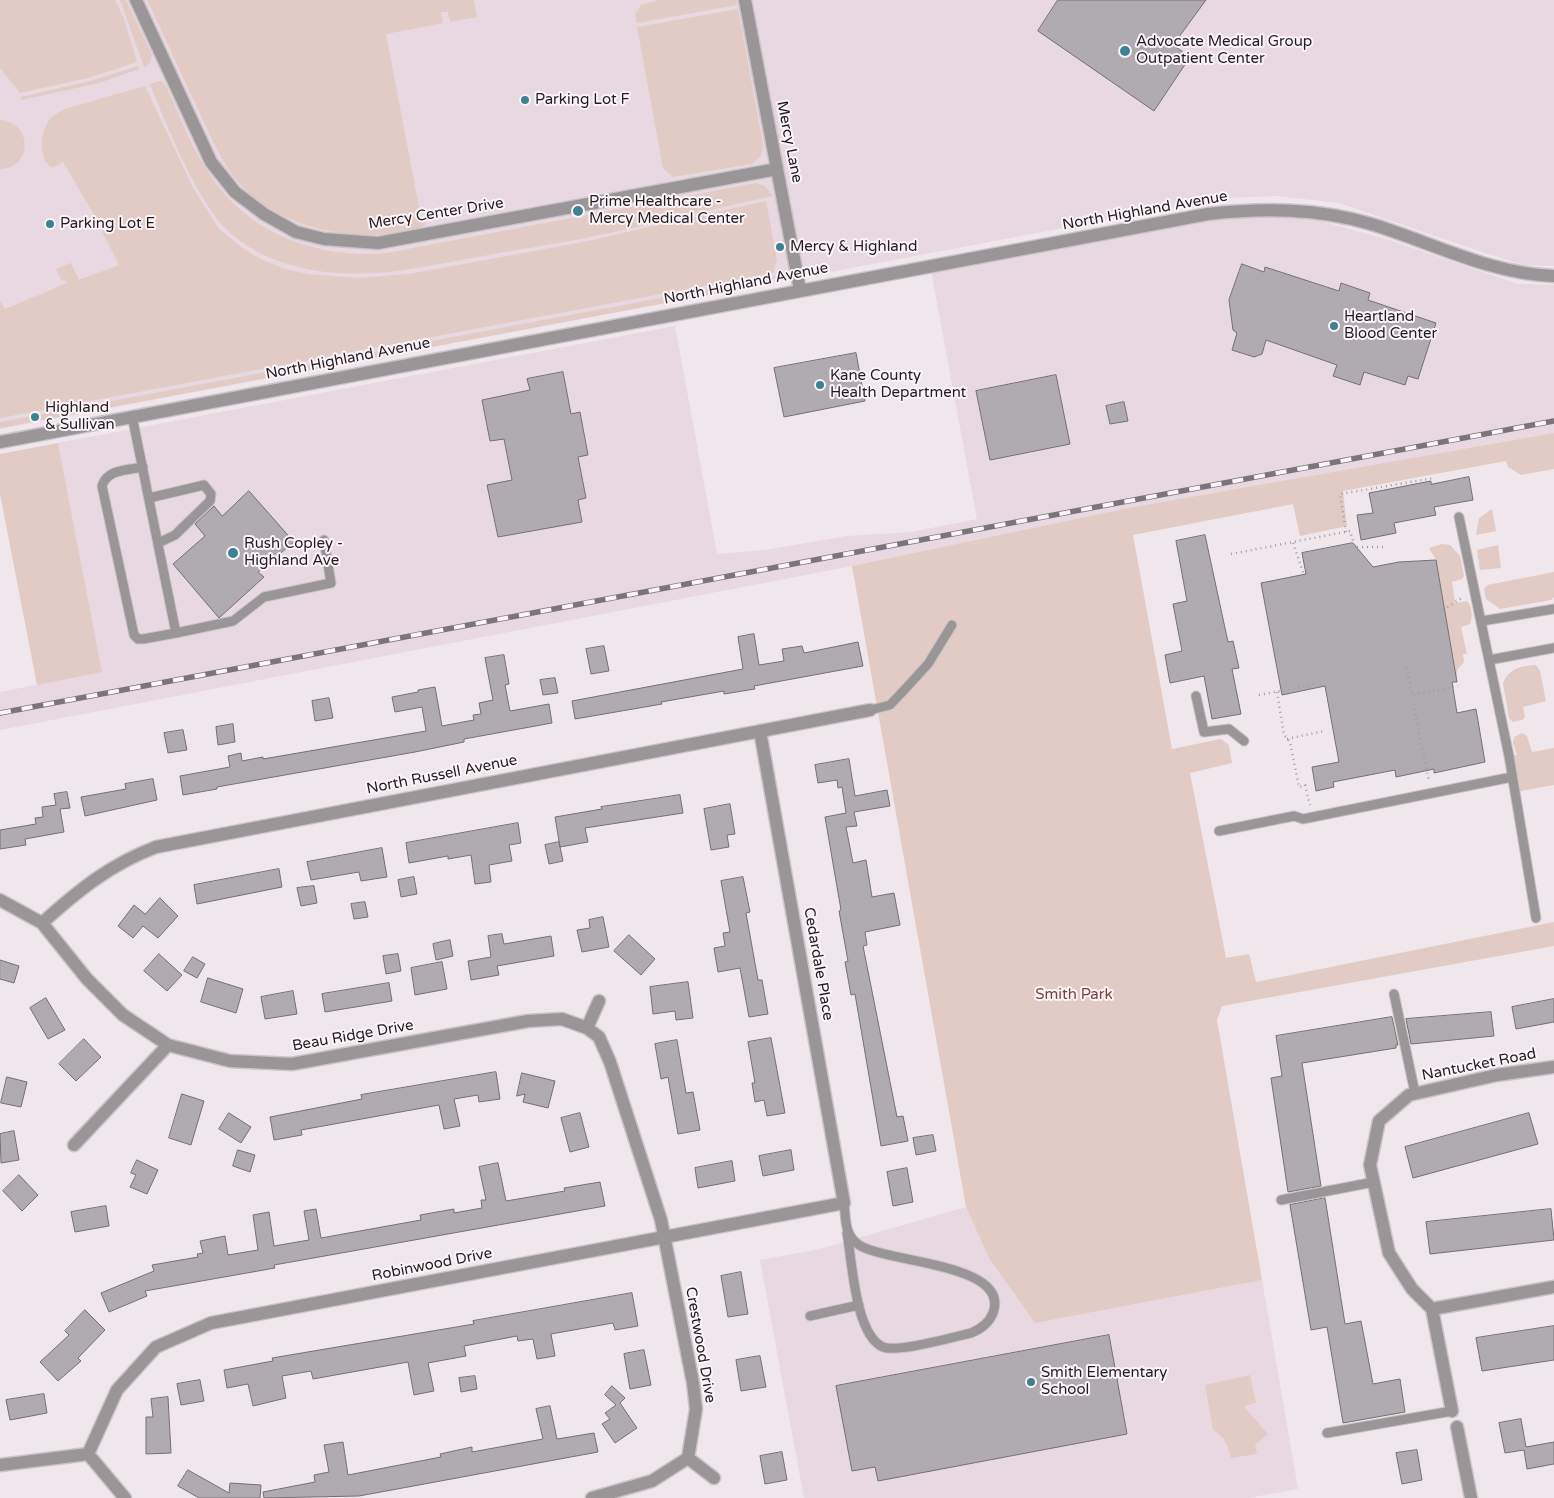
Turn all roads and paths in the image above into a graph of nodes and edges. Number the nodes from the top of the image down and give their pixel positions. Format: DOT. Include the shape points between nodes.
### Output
graph roads {
  1 [pos="136,0"];
  2 [pos="746,0"];
  3 [pos="777,169"];
  4 [pos="1554,276"];
  5 [pos="800,290"];
  6 [pos="132,416"];
  7 [pos="0,442"];
  8 [pos="143,468"];
  9 [pos="1434,478"];
  10 [pos="149,498"];
  11 [pos="1459,516"];
  12 [pos="1346,532"];
  13 [pos="324,540"];
  14 [pos="158,542"];
  15 [pos="1293,542"];
  16 [pos="1387,547"];
  17 [pos="1231,554"];
  18 [pos="1304,575"];
  19 [pos="1473,591"];
  20 [pos="1554,609"];
  21 [pos="1443,610"];
  22 [pos="1482,621"];
  23 [pos="952,625"];
  24 [pos="176,633"];
  25 [pos="1554,648"];
  26 [pos="1489,660"];
  27 [pos="1407,666"];
  28 [pos="1316,684"];
  29 [pos="1458,686"];
  30 [pos="1277,692"];
  31 [pos="1196,696"];
  32 [pos="1259,696"];
  33 [pos="1414,709"];
  34 [pos="870,710"];
  35 [pos="760,731"];
  36 [pos="1324,732"];
  37 [pos="1287,739"];
  38 [pos="1244,740"];
  39 [pos="1512,778"];
  40 [pos="1432,794"];
  41 [pos="1313,817"];
  42 [pos="1219,831"];
  43 [pos="0,900"];
  44 [pos="1536,918"];
  45 [pos="42,923"];
  46 [pos="1394,994"];
  47 [pos="599,1001"];
  48 [pos="587,1028"];
  49 [pos="168,1045"];
  50 [pos="1554,1067"];
  51 [pos="1412,1094"];
  52 [pos="74,1145"];
  53 [pos="1374,1182"];
  54 [pos="1281,1200"];
  55 [pos="844,1204"];
  56 [pos="847,1233"];
  57 [pos="664,1238"];
  58 [pos="1554,1287"];
  59 [pos="859,1305"];
  60 [pos="1432,1310"];
  61 [pos="810,1316"];
  62 [pos="1452,1411"];
  63 [pos="1457,1427"];
  64 [pos="1327,1433"];
  65 [pos="88,1454"];
  66 [pos="688,1458"];
  67 [pos="0,1465"];
  68 [pos="714,1478"];
  69 [pos="126,1498"];
  70 [pos="592,1498"];
  71 [pos="1471,1498"];
  1 -- 3 [label="street, Mercy Center Drive" via="211,162 235,192 296,232 324,239 378,243"];
  2 -- 3 [label="street, Mercy Lane"];
  3 -- 5 [label="street, Mercy Lane"];
  4 -- 5 [label="street, North Highland Avenue" via="1486,265 1370,224 1327,213 1275,209 1198,215"];
  5 -- 6 [label="street, North Highland Avenue"];
  6 -- 7 [label="street, North Highland Avenue"];
  6 -- 8 [label="lane"];
  8 -- 10 [label="lane"];
  8 -- 24 [label="lane" via="113,473 102,486 134,635 143,639"];
  9 -- 12 [label="path" via="1340,494"];
  10 -- 14 [label="lane"];
  10 -- 14 [label="lane" via="204,485 211,494 210,501 176,535"];
  11 -- 19 [label="lane"];
  12 -- 15 [label="path"];
  12 -- 16 [label="path" via="1350,531 1355,547"];
  13 -- 24 [label="lane" via="330,584 264,596 233,621"];
  14 -- 24 [label="lane"];
  15 -- 17 [label="path"];
  15 -- 18 [label="path"];
  19 -- 21 [label="path"];
  19 -- 22 [label="lane"];
  20 -- 22 [label="lane"];
  22 -- 26 [label="lane"];
  23 -- 34 [label="lane" via="928,664 890,705"];
  25 -- 26 [label="lane"];
  26 -- 39 [label="lane"];
  27 -- 29 [label="path" via="1412,695"];
  28 -- 30 [label="path"];
  30 -- 32 [label="path"];
  30 -- 37 [label="path"];
  31 -- 38 [label="lane" via="1204,732 1229,729"];
  33 -- 40 [label="path"];
  34 -- 35 [label="street, North Russell Avenue"];
  35 -- 45 [label="street, North Russell Avenue" via="156,847 125,859 85,886"];
  35 -- 55 [label="street, Cedardale Place"];
  36 -- 37 [label="path"];
  37 -- 41 [label="path" via="1299,787 1305,785"];
  39 -- 40 [label="lane"];
  39 -- 44 [label="lane"];
  40 -- 41 [label="lane"];
  41 -- 42 [label="lane" via="1303,819 1294,816"];
  43 -- 45 [label="street, Beau Ridge Drive"];
  45 -- 49 [label="street, Beau Ridge Drive" via="86,979 123,1015"];
  46 -- 51 [label="lane"];
  47 -- 48 [label="street"];
  48 -- 49 [label="street, Beau Ridge Drive" via="562,1020 528,1021 292,1064 230,1061"];
  48 -- 57 [label="street" via="599,1037 610,1062"];
  49 -- 52 [label="street"];
  50 -- 51 [label="street, Nantucket Road" via="1497,1075"];
  51 -- 53 [label="street" via="1379,1121 1370,1165"];
  53 -- 54 [label="lane"];
  53 -- 60 [label="street" via="1389,1253 1412,1289"];
  55 -- 56 [label="lane"];
  55 -- 57 [label="street, Robinwood Drive"];
  56 -- 59 [label="lane"];
  56 -- 59 [label="lane" via="857,1244 872,1252 973,1276 986,1284 994,1301 990,1318 978,1330 905,1347 884,1347 870,1337"];
  57 -- 65 [label="street, Robinwood Drive" via="211,1323 156,1347 117,1390"];
  57 -- 66 [label="street, Crestwood Drive" via="696,1409"];
  58 -- 60 [label="street"];
  59 -- 61 [label="lane"];
  60 -- 62 [label="street"];
  62 -- 64 [label="lane"];
  63 -- 71 [label="street"];
  65 -- 67 [label="street"];
  65 -- 69 [label="street"];
  66 -- 68 [label="street"];
  66 -- 70 [label="street" via="652,1481"];
}
